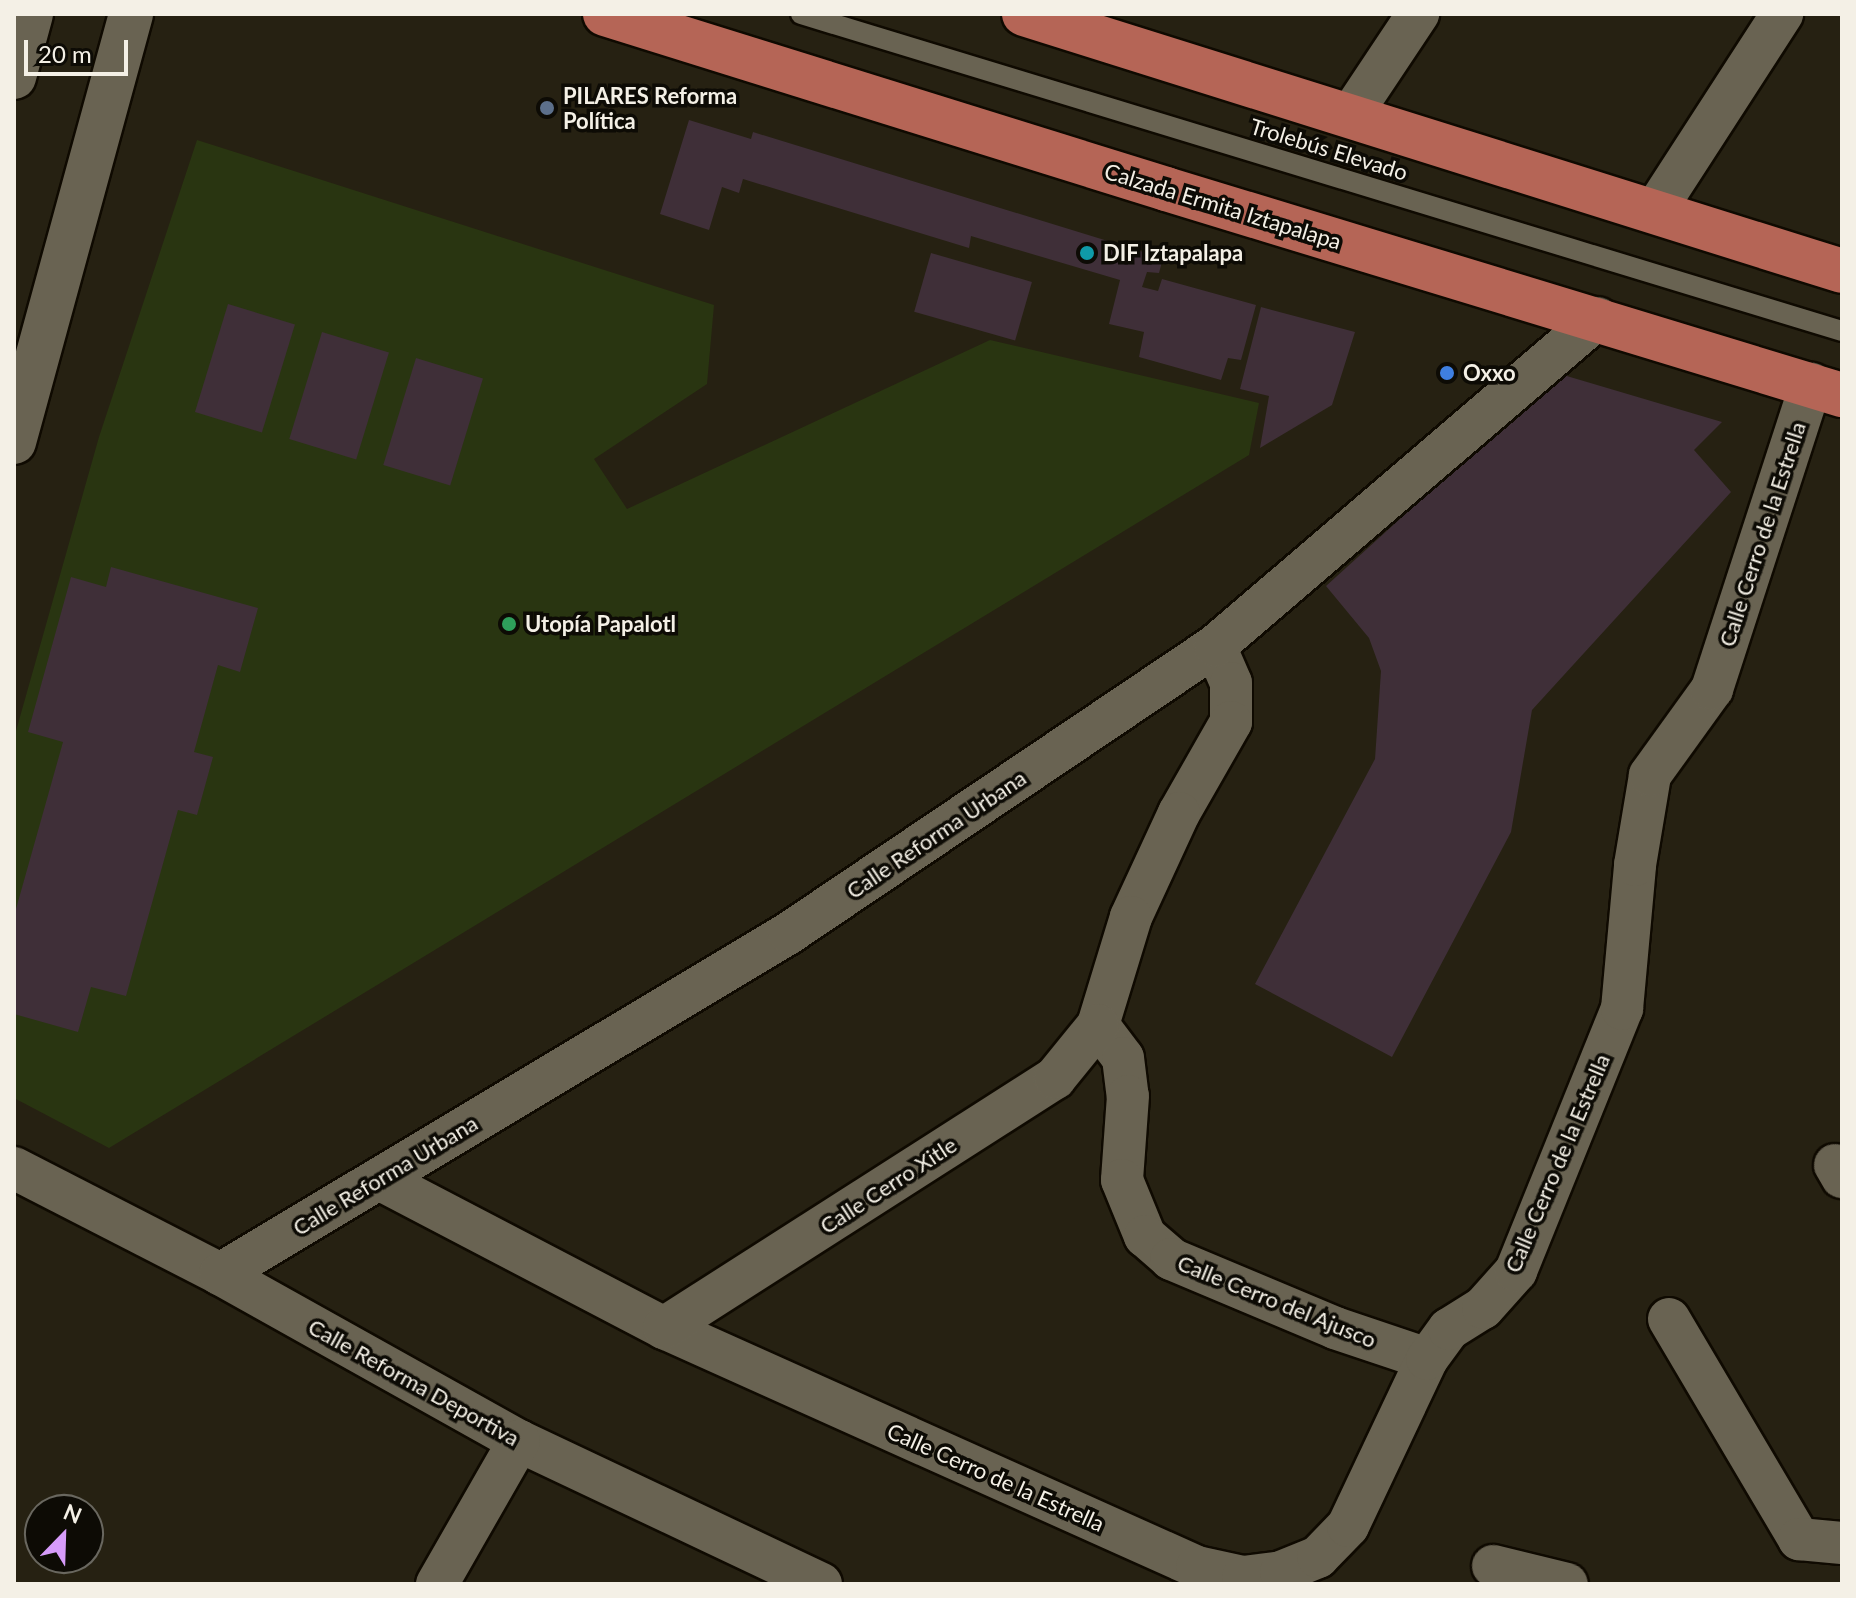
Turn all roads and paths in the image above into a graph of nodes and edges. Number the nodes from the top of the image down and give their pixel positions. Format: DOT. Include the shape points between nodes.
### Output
graph roads {
  1 [pos="31,14"];
  2 [pos="131,14"];
  3 [pos="605,14"];
  4 [pos="801,14"];
  5 [pos="1418,14"];
  6 [pos="1782,14"];
  7 [pos="1045,17"];
  8 [pos="14,77"];
  9 [pos="1350,116"];
  10 [pos="1654,212"];
  11 [pos="1842,271"];
  12 [pos="1598,318"];
  13 [pos="1842,331"];
  14 [pos="1826,390"];
  15 [pos="14,442"];
  16 [pos="1215,646"];
  17 [pos="1098,1025"];
  18 [pos="14,1168"];
  19 [pos="379,1179"];
  20 [pos="220,1274"];
  21 [pos="1669,1319"];
  22 [pos="664,1328"];
  23 [pos="1427,1359"];
  24 [pos="519,1441"];
  25 [pos="1842,1543"];
  26 [pos="1493,1566"];
  27 [pos="437,1584"];
  28 [pos="821,1584"];
  29 [pos="1567,1584"];
  1 -- 8 [label="street"];
  2 -- 15 [label="street"];
  3 -- 12 [label="main road, Calzada Ermita Iztapalapa"];
  4 -- 13 [label="lane, Trolebús Elevado"];
  5 -- 9 [label="street"];
  6 -- 10 [label="street"];
  7 -- 9 [label="main road"];
  9 -- 10 [label="main road"];
  10 -- 11 [label="main road"];
  12 -- 14 [label="main road, Calzada Ermita Iztapalapa"];
  12 -- 16 [label="street, Calle Reforma Urbana"];
  14 -- 23 [label="street, Calle Cerro de la Estrella" via="1712,689 1650,775 1635,865 1622,1009 1516,1271 1483,1308 1449,1329"];
  16 -- 17 [label="street" via="1231,683 1231,722 1179,813 1131,917"];
  16 -- 19 [label="street, Calle Reforma Urbana" via="789,933"];
  17 -- 22 [label="street, Calle Cerro Xitle" via="1055,1078"];
  17 -- 23 [label="street, Calle Cerro del Ajusco" via="1123,1058 1128,1096 1122,1180 1145,1236 1171,1259 1335,1328"];
  18 -- 20 [label="street, Calle Reforma Deportiva"];
  19 -- 20 [label="street, Calle Reforma Urbana"];
  19 -- 22 [label="street, Calle Cerro de la Estrella"];
  20 -- 24 [label="street, Calle Reforma Deportiva"];
  21 -- 25 [label="street" via="1799,1539"];
  22 -- 23 [label="street, Calle Cerro de la Estrella" via="1197,1567 1243,1577 1281,1572 1318,1557 1348,1526"];
  24 -- 27 [label="street"];
  24 -- 28 [label="street, Calle Reforma Deportiva"];
  26 -- 29 [label="street"];
}
